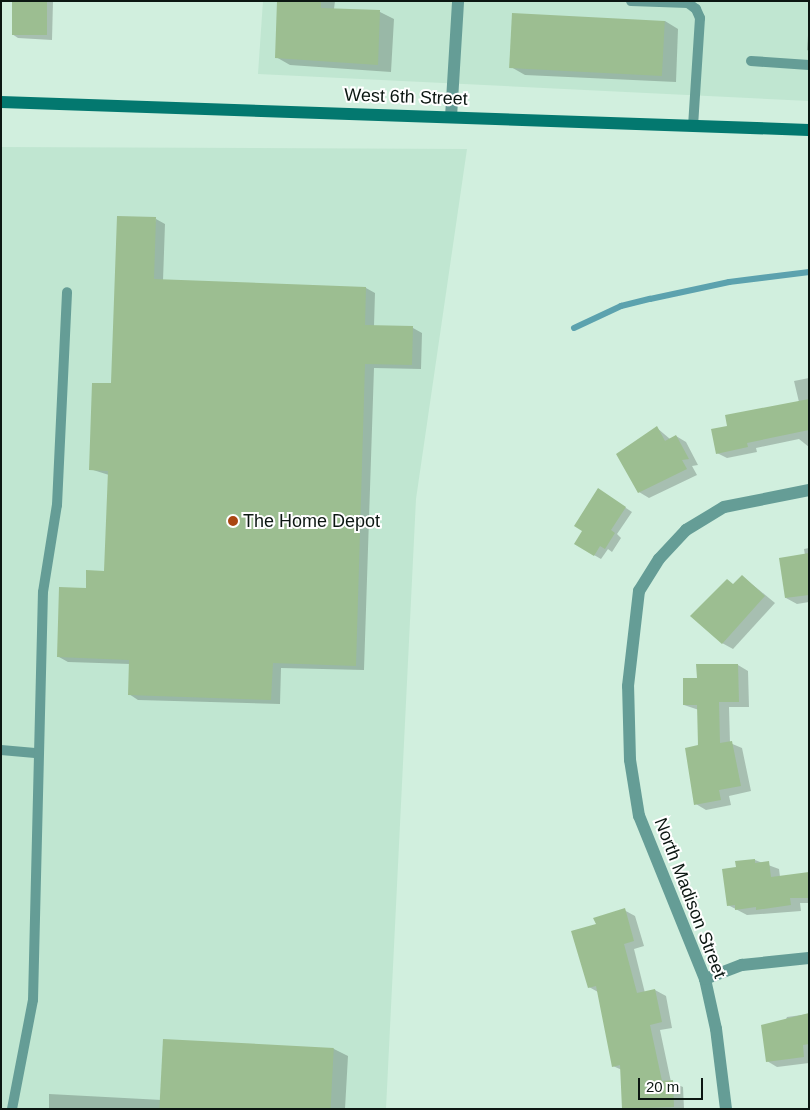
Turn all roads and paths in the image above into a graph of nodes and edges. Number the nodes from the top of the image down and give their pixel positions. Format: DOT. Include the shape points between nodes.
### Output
graph roads {
  1 [pos="458,1"];
  2 [pos="631,1"];
  3 [pos="751,61"];
  4 [pos="809,65"];
  5 [pos="1,102"];
  6 [pos="451,117"];
  7 [pos="693,126"];
  8 [pos="809,130"];
  9 [pos="67,292"];
  10 [pos="809,490"];
  11 [pos="1,750"];
  12 [pos="38,753"];
  13 [pos="809,958"];
  14 [pos="704,979"];
  15 [pos="12,1109"];
  16 [pos="726,1109"];
  1 -- 6 [label="street"];
  2 -- 7 [label="lane" via="688,3 696,9 700,18"];
  3 -- 4 [label="lane"];
  5 -- 6 [label="main road, West 6th Street"];
  6 -- 7 [label="main road, West 6th Street"];
  7 -- 8 [label="main road, West 6th Street"];
  9 -- 12 [label="lane" via="57,505 43,592"];
  10 -- 14 [label="street, North Madison Street" via="724,506 686,530 659,559 639,591 628,686 630,760 639,816"];
  11 -- 12 [label="lane"];
  12 -- 15 [label="lane" via="32,1000"];
  13 -- 14 [label="street" via="742,965"];
  14 -- 16 [label="street, North Madison Street" via="716,1029"];
}
